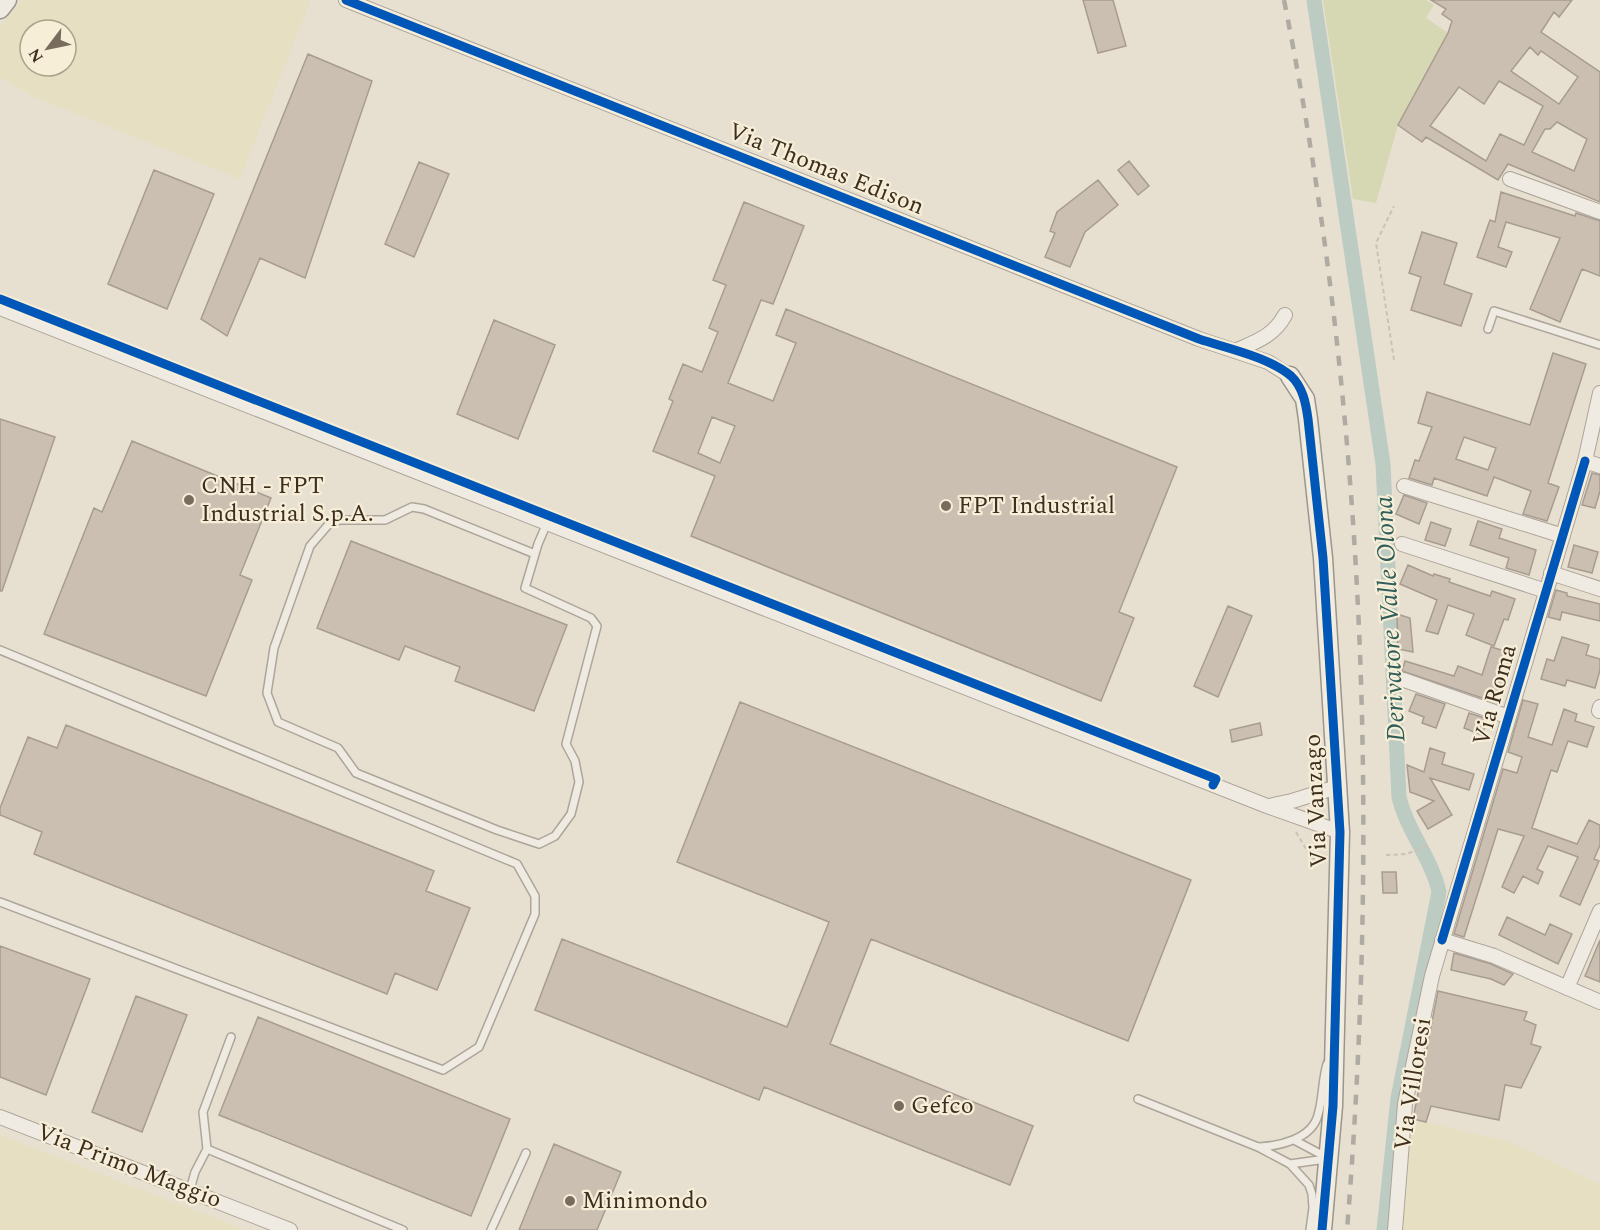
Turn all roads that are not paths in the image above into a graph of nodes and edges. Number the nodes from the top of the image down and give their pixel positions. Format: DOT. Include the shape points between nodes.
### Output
graph roads {
  1 [pos="346,0"];
  2 [pos="1510,179"];
  3 [pos="1600,212"];
  4 [pos="0,308"];
  5 [pos="1285,315"];
  6 [pos="1488,329"];
  7 [pos="1600,345"];
  8 [pos="1235,351"];
  9 [pos="1290,376"];
  10 [pos="1600,393"];
  11 [pos="1585,460"];
  12 [pos="1600,466"];
  13 [pos="1404,486"];
  14 [pos="547,523"];
  15 [pos="1563,536"];
  16 [pos="1402,544"];
  17 [pos="535,554"];
  18 [pos="1551,573"];
  19 [pos="1600,589"];
  20 [pos="1546,591"];
  21 [pos="0,650"];
  22 [pos="1404,680"];
  23 [pos="1509,717"];
  24 [pos="1337,788"];
  25 [pos="1267,806"];
  26 [pos="1340,832"];
  27 [pos="0,902"];
  28 [pos="1600,911"];
  29 [pos="1442,940"];
  30 [pos="1567,988"];
  31 [pos="1600,1002"];
  32 [pos="1336,1033"];
  33 [pos="231,1037"];
  34 [pos="1138,1099"];
  35 [pos="0,1117"];
  36 [pos="1294,1140"];
  37 [pos="1258,1147"];
  38 [pos="207,1149"];
  39 [pos="526,1153"];
  40 [pos="1328,1158"];
  41 [pos="1290,1164"];
  42 [pos="190,1190"];
  43 [pos="290,1230"];
  44 [pos="403,1230"];
  45 [pos="491,1230"];
  46 [pos="1310,1230"];
  47 [pos="1322,1230"];
  48 [pos="1395,1230"];
  1 -- 8 [label="street, Via Thomas Edison"];
  2 -- 3 [label="street"];
  4 -- 14 [label="street"];
  5 -- 8 [label="street" via="1269,336"];
  6 -- 7 [label="lane" via="1494,311"];
  8 -- 9 [label="street, Via Thomas Edison"];
  9 -- 24 [label="street, Via Vanzago" via="1305,399 1308,419 1323,558"];
  10 -- 11 [label="street, Via Roma"];
  11 -- 12 [label="street"];
  11 -- 15 [label="street, Via Roma"];
  13 -- 15 [label="street"];
  14 -- 17 [label="lane"];
  14 -- 25 [label="street"];
  15 -- 18 [label="street, Via Roma"];
  16 -- 20 [label="street"];
  17 -- 17 [label="lane" via="525,588 591,618 597,626 566,744 575,761 579,782 571,814 555,836 539,844 356,773 338,748 278,722 267,693 274,648 310,546 328,524 340,519 385,520 412,507"];
  18 -- 19 [label="street"];
  18 -- 20 [label="street, Via Roma"];
  20 -- 23 [label="street, Via Roma"];
  21 -- 27 [label="lane" via="517,864 535,896 535,914 479,1047 442,1070"];
  22 -- 23 [label="street"];
  23 -- 29 [label="street, Via Roma"];
  24 -- 25 [label="street"];
  24 -- 26 [label="street, Via Vanzago"];
  25 -- 26 [label="street"];
  26 -- 32 [label="street, Via Vanzago"];
  28 -- 30 [label="street"];
  29 -- 30 [label="street" via="1494,956"];
  29 -- 48 [label="street, Via Villoresi" via="1406,1104"];
  30 -- 31 [label="street"];
  32 -- 36 [label="lane" via="1324,1074 1318,1118"];
  32 -- 40 [label="street, Via Vanzago"];
  33 -- 38 [label="lane" via="204,1112"];
  34 -- 37 [label="lane"];
  35 -- 42 [label="street, Via Primo Maggio"];
  36 -- 37 [label="lane"];
  36 -- 40 [label="lane"];
  37 -- 41 [label="lane"];
  38 -- 42 [label="lane"];
  38 -- 44 [label="lane"];
  39 -- 45 [label="lane"];
  40 -- 41 [label="lane"];
  40 -- 47 [label="street, Via Vanzago"];
  41 -- 46 [label="lane" via="1312,1194"];
  42 -- 43 [label="street, Via Primo Maggio"];
}
